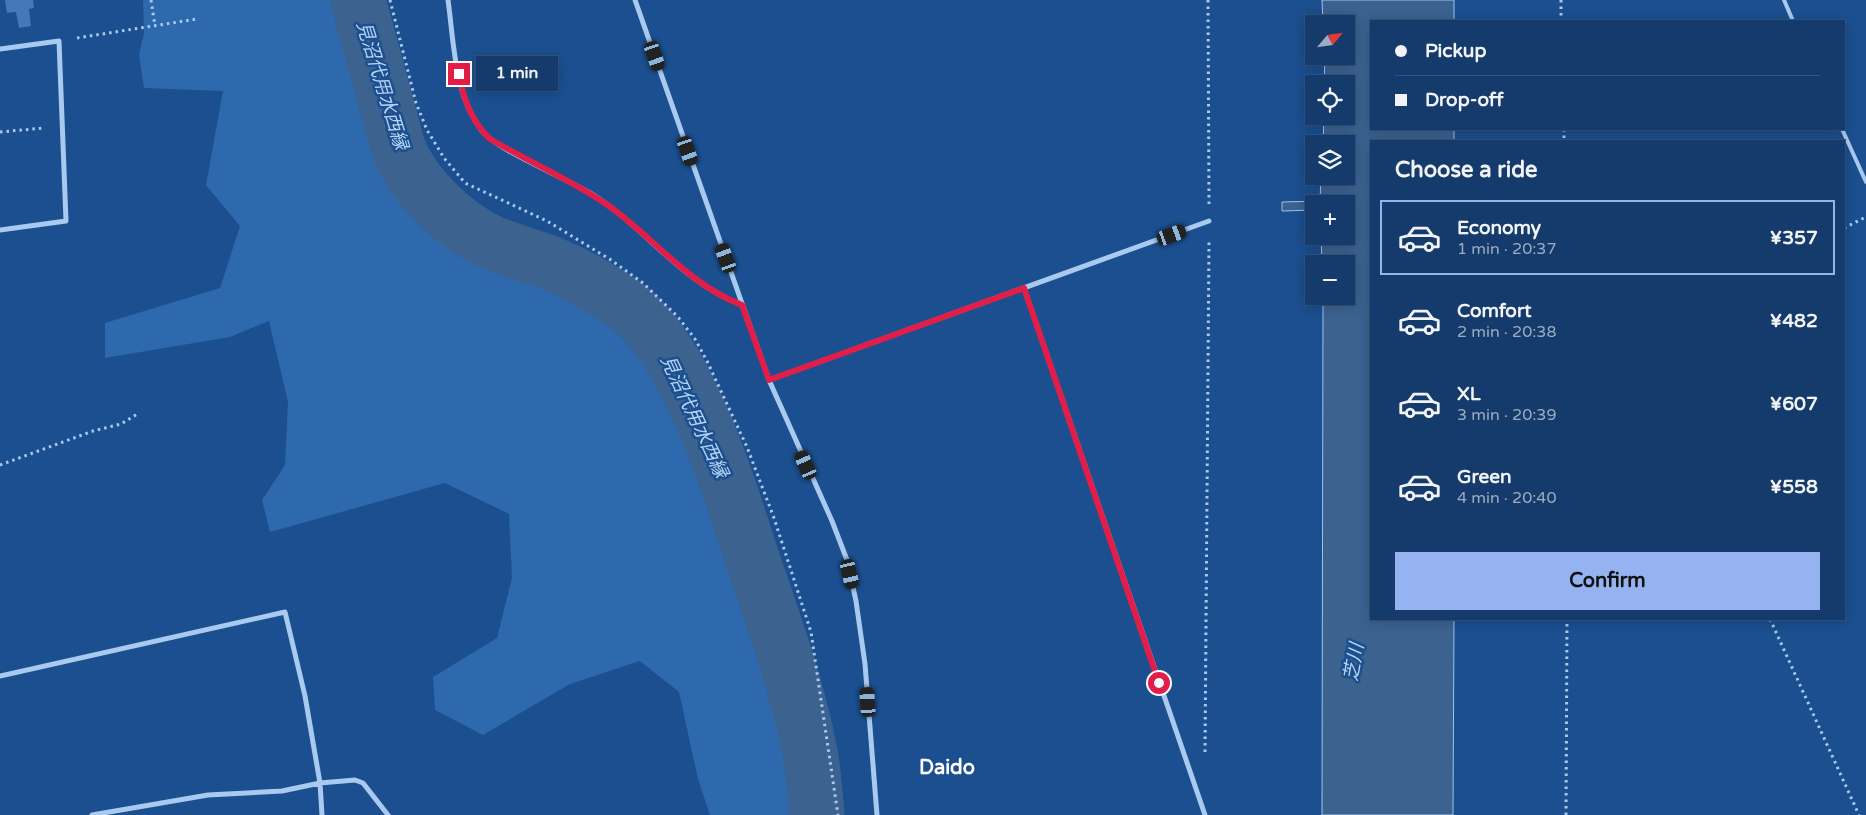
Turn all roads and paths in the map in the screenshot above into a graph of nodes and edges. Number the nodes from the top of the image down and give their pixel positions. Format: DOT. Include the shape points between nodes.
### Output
graph roads {
  1 [pos="151,0"];
  2 [pos="390,0"];
  3 [pos="448,0"];
  4 [pos="635,0"];
  5 [pos="1208,0"];
  6 [pos="1561,0"];
  7 [pos="1784,0"];
  8 [pos="197,19"];
  9 [pos="1561,20"];
  10 [pos="1793,20"];
  11 [pos="155,26"];
  12 [pos="59,41"];
  13 [pos="0,49"];
  14 [pos="63,127"];
  15 [pos="1842,130"];
  16 [pos="0,132"];
  17 [pos="1866,182"];
  18 [pos="1866,217"];
  19 [pos="1210,221"];
  20 [pos="1845,228"];
  21 [pos="0,230"];
  22 [pos="1024,288"];
  23 [pos="742,305"];
  24 [pos="769,380"];
  25 [pos="139,413"];
  26 [pos="0,465"];
  27 [pos="1567,620"];
  28 [pos="1770,620"];
  29 [pos="0,676"];
  30 [pos="1205,756"];
  31 [pos="320,783"];
  32 [pos="92,815"];
  33 [pos="322,815"];
  34 [pos="388,815"];
  35 [pos="838,815"];
  36 [pos="877,815"];
  37 [pos="1205,815"];
  38 [pos="1566,815"];
  39 [pos="1859,815"];
  1 -- 11 [label="path"];
  2 -- 35 [label="path" via="416,103 427,130 465,184 547,221 604,255 637,279 678,317 695,339 744,439 774,518 810,632"];
  3 -- 23 [label="street" via="462,91 482,132 603,202 710,290"];
  4 -- 23 [label="street"];
  5 -- 19 [label="path"];
  6 -- 9 [label="path"];
  7 -- 10 [label="lane"];
  8 -- 11 [label="path"];
  11 -- 12 [label="path"];
  12 -- 13 [label="street"];
  12 -- 14 [label="street"];
  14 -- 16 [label="path"];
  14 -- 21 [label="street" via="66,220"];
  15 -- 17 [label="lane"];
  18 -- 20 [label="path"];
  19 -- 22 [label="street"];
  19 -- 30 [label="path"];
  22 -- 24 [label="street"];
  22 -- 37 [label="street"];
  23 -- 24 [label="street"];
  24 -- 36 [label="street" via="847,560 866,664"];
  25 -- 26 [label="path" via="121,424"];
  27 -- 38 [label="path"];
  28 -- 39 [label="path"];
  29 -- 31 [label="street" via="286,612"];
  31 -- 32 [label="street" via="282,791 208,794"];
  31 -- 33 [label="street"];
  31 -- 34 [label="street" via="355,780"];
}
